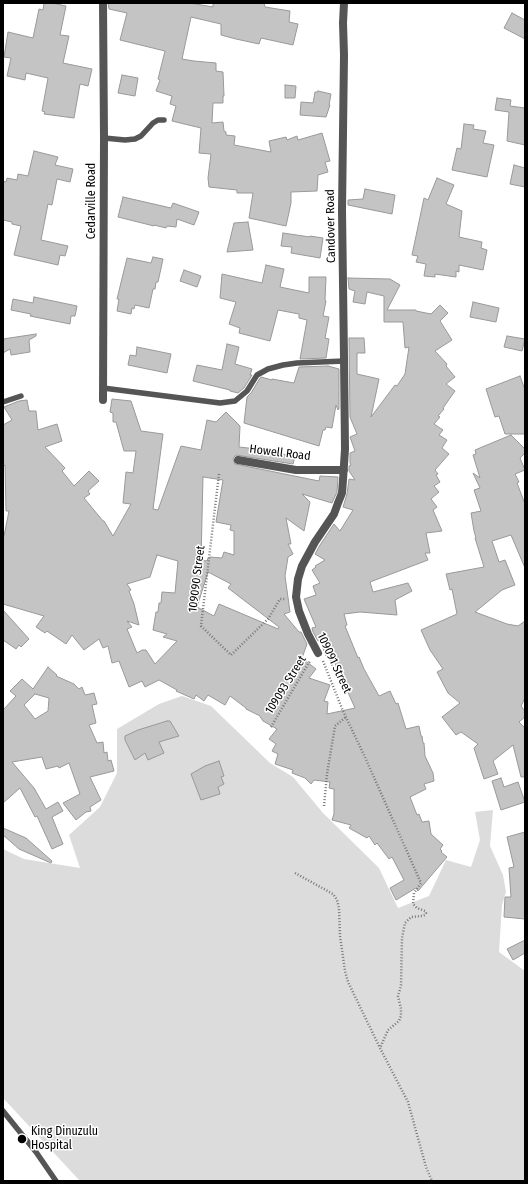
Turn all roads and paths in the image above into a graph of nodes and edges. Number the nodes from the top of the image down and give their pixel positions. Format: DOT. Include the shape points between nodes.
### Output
graph roads {
  1 [pos="103,3"];
  2 [pos="344,3"];
  3 [pos="164,120"];
  4 [pos="104,138"];
  5 [pos="344,361"];
  6 [pos="103,388"];
  7 [pos="21,396"];
  8 [pos="103,400"];
  9 [pos="3,402"];
  10 [pos="344,449"];
  11 [pos="238,460"];
  12 [pos="344,470"];
  13 [pos="219,474"];
  14 [pos="296,597"];
  15 [pos="318,653"];
  16 [pos="346,716"];
  17 [pos="271,727"];
  18 [pos="324,806"];
  19 [pos="295,873"];
  20 [pos="380,1048"];
  21 [pos="3,1111"];
  22 [pos="56,1181"];
  23 [pos="432,1181"];
  1 -- 4 [label="street, Cedarville Road"];
  2 -- 5 [label="street, Candover Road"];
  3 -- 4 [label="lane" via="153,123 135,139"];
  4 -- 6 [label="street, Cedarville Road"];
  5 -- 6 [label="lane" via="297,363 268,369 257,375 235,402 220,403"];
  5 -- 10 [label="street, Candover Road"];
  6 -- 8 [label="street, Cedarville Road"];
  7 -- 9 [label="lane"];
  10 -- 12 [label="street, 109091 Street"];
  11 -- 12 [label="street, Howell Road" via="296,470"];
  12 -- 14 [label="street, 109091 Street" via="342,493 334,514 302,566"];
  13 -- 14 [label="path, 109090 Street" via="200,626 231,655 268,619 280,599"];
  14 -- 15 [label="street, 109091 Street" via="306,630"];
  15 -- 16 [label="path, 109091 Street"];
  15 -- 17 [label="path, 109093 Street" via="308,664"];
  16 -- 18 [label="path" via="335,726"];
  16 -- 20 [label="path, 109091 Street" via="421,883 414,893 413,904 426,913 422,916 412,916 404,928 401,986 398,996 401,1016 388,1030"];
  19 -- 20 [label="path" via="333,894 337,900 348,982"];
  20 -- 23 [label="path" via="408,1102"];
  21 -- 22 [label="lane"];
}
